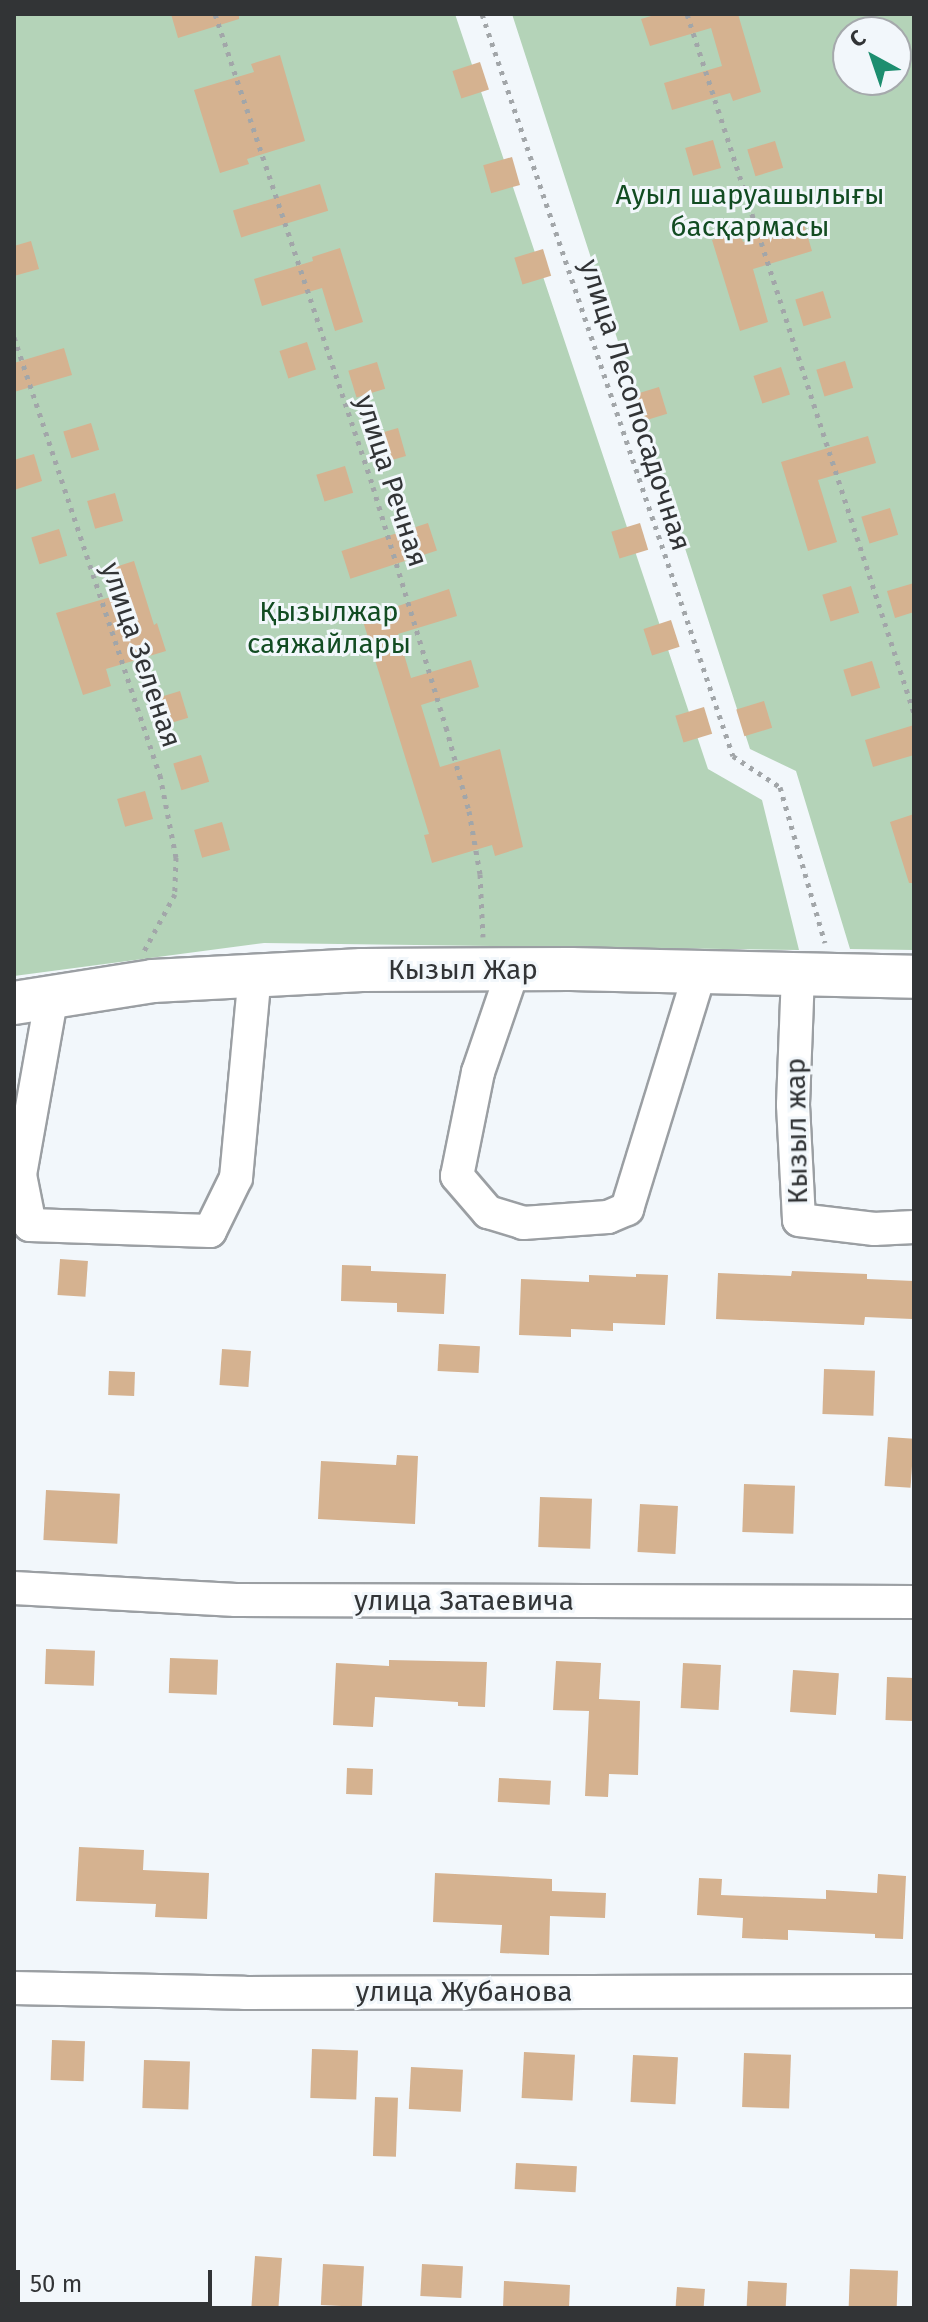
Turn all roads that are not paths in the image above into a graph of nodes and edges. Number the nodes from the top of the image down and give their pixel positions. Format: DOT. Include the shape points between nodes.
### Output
graph roads {
  1 [pos="498,970"];
  2 [pos="700,972"];
  3 [pos="255,974"];
  4 [pos="816,974"];
  5 [pos="914,977"];
  6 [pos="33,999"];
  7 [pos="914,1227"];
  8 [pos="14,1588"];
  9 [pos="914,1602"];
  10 [pos="14,1988"];
  11 [pos="914,1991"];
  1 -- 2 [label="main road, Кызыл Жар"];
  1 -- 2 [label="street" via="457,1176 488,1212 523,1223 608,1217 627,1209"];
  1 -- 3 [label="main road, Кызыл Жар"];
  2 -- 4 [label="main road, Кызыл Жар"];
  3 -- 6 [label="main road, Кызыл Жар"];
  3 -- 6 [label="street" via="236,1178 210,1231 30,1225 20,1175"];
  4 -- 5 [label="main road, Кызыл Жар"];
  4 -- 7 [label="street, Кызыл жар" via="793,1105 799,1220 874,1229"];
  8 -- 9 [label="street, улица Затаевича" via="236,1600"];
  10 -- 11 [label="street, улица Жубанова" via="244,1993"];
}
